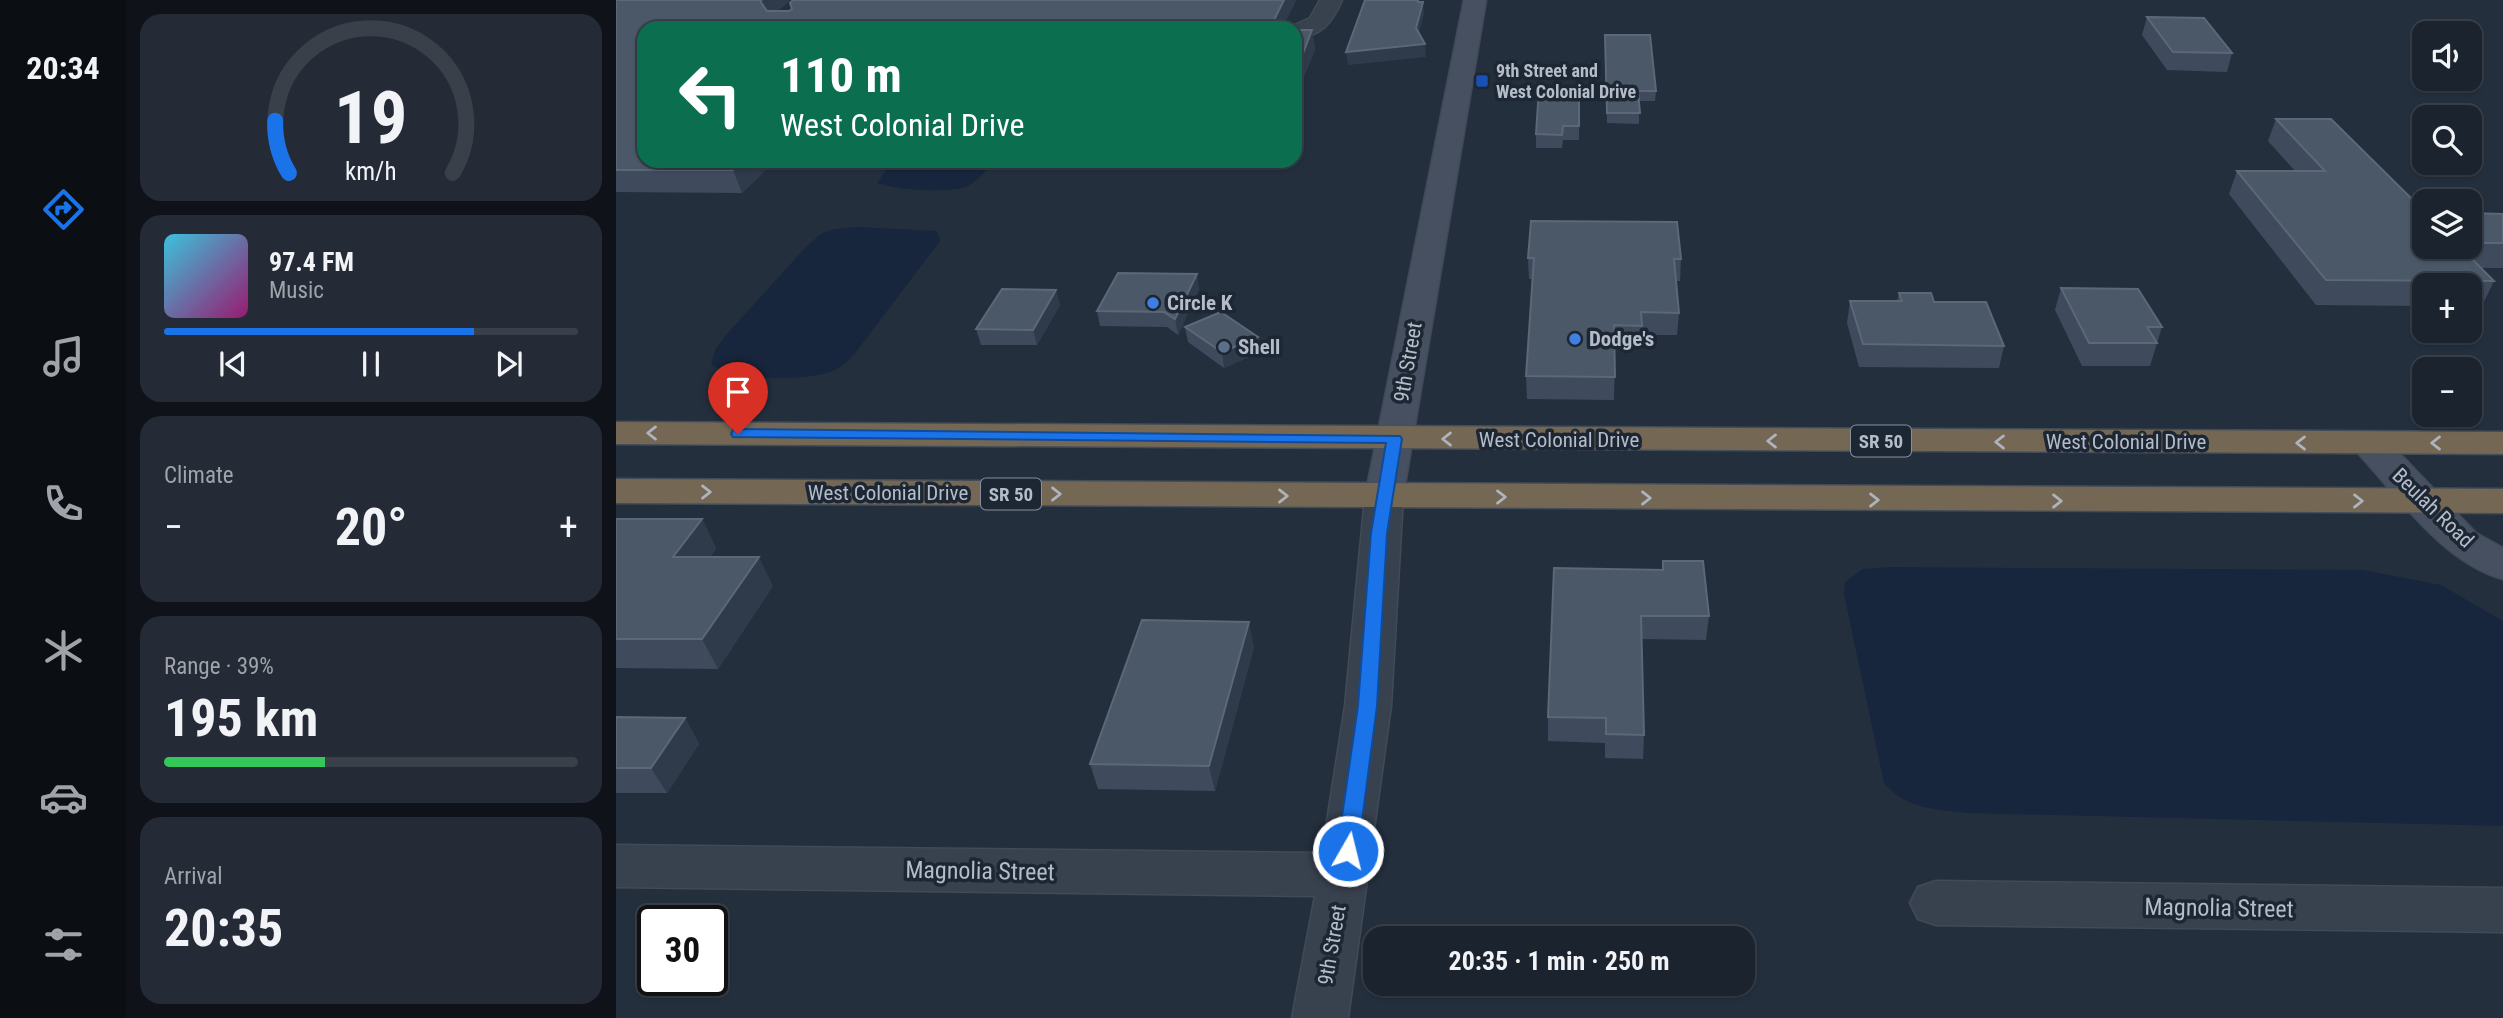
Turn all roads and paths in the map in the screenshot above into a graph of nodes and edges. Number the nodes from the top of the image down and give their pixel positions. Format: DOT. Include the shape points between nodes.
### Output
graph roads {
  1 [pos="1331,0"];
  2 [pos="1475,0"];
  3 [pos="1302,31"];
  4 [pos="616,433"];
  5 [pos="1394,439"];
  6 [pos="2369,443"];
  7 [pos="2503,443"];
  8 [pos="616,491"];
  9 [pos="1384,497"];
  10 [pos="2423,501"];
  11 [pos="2503,501"];
  12 [pos="2503,566"];
  13 [pos="616,866"];
  14 [pos="1344,875"];
  15 [pos="1936,902"];
  16 [pos="2503,910"];
  17 [pos="1320,1018"];
  1 -- 3 [label="street" via="1323,20"];
  2 -- 5 [label="street, 9th Street"];
  5 -- 4 [label="highway, West Colonial Drive / SR 50, one-way"];
  6 -- 5 [label="highway, West Colonial Drive / SR 50, one-way"];
  5 -- 9 [label="street, 9th Street"];
  7 -- 6 [label="highway, West Colonial Drive / SR 50, one-way"];
  6 -- 10 [label="street, Beulah Road"];
  8 -- 9 [label="highway, West Colonial Drive / SR 50, one-way"];
  9 -- 10 [label="highway, West Colonial Drive / SR 50, one-way"];
  9 -- 14 [label="street, 9th Street" via="1368,706"];
  10 -- 11 [label="highway, West Colonial Drive / SR 50"];
  10 -- 12 [label="street, Beulah Road" via="2462,542"];
  13 -- 14 [label="street, Magnolia Street"];
  14 -- 17 [label="street, 9th Street"];
  15 -- 16 [label="street, Magnolia Street"];
}
